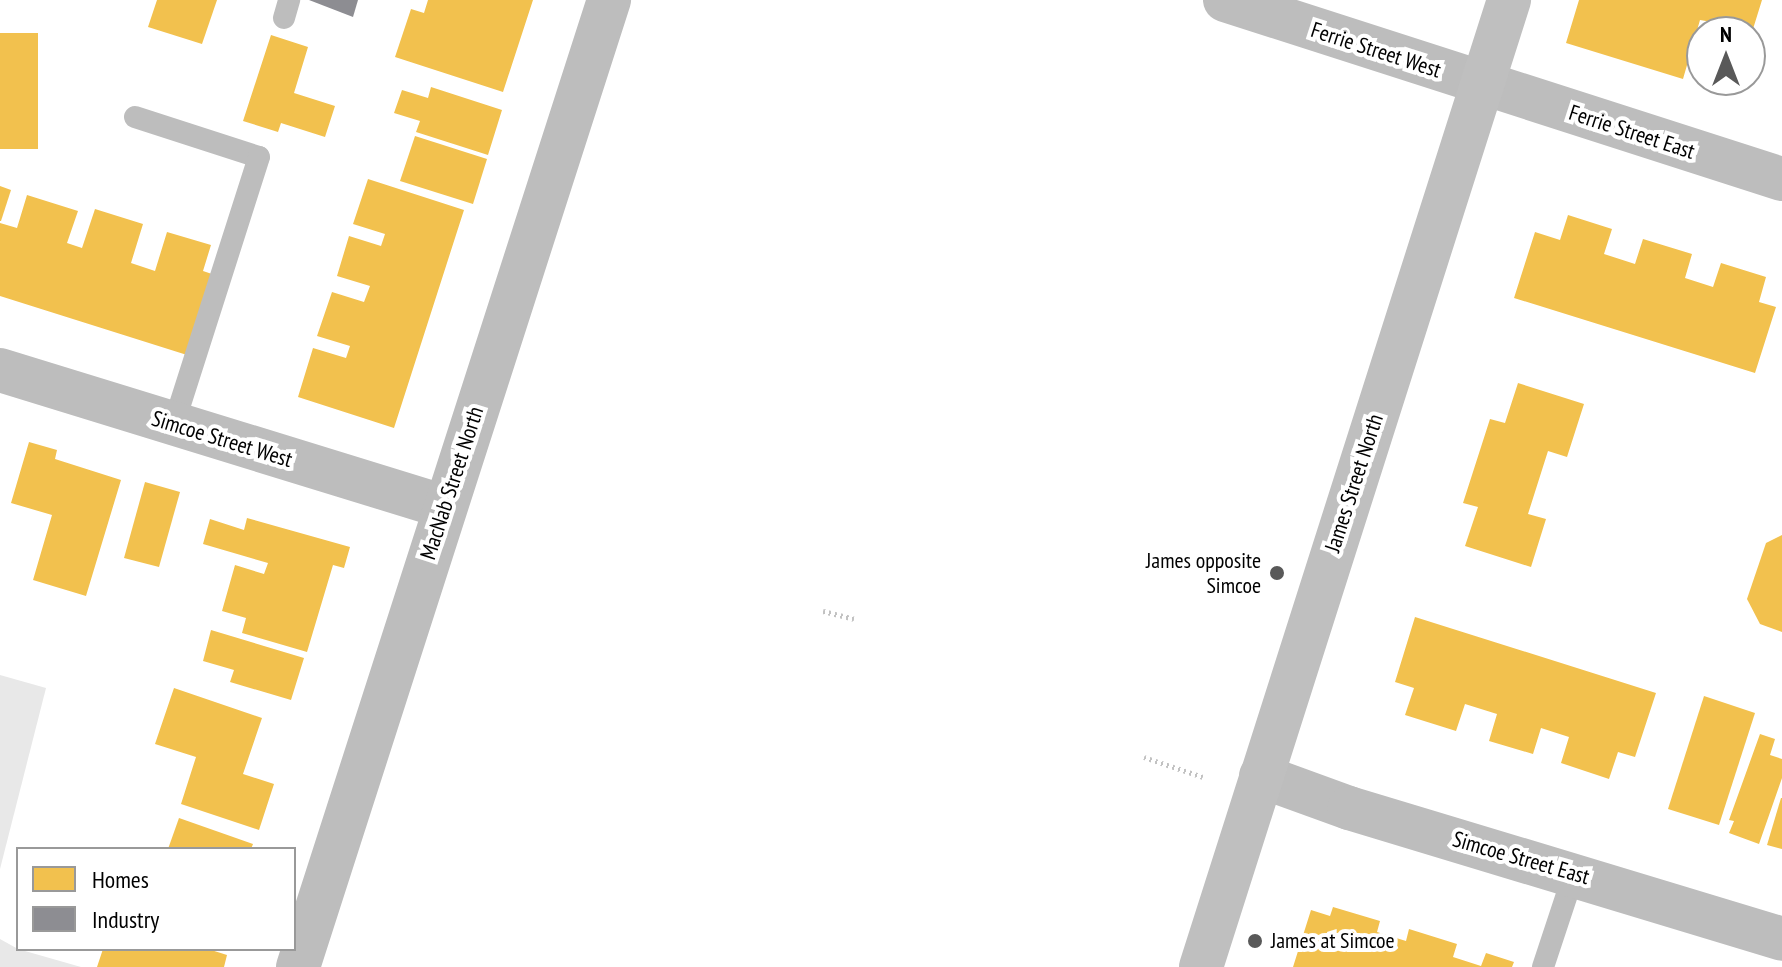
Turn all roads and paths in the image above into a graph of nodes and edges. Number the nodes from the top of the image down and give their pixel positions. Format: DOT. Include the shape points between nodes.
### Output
graph roads {
  1 [pos="609,0"];
  2 [pos="1225,0"];
  3 [pos="1509,0"];
  4 [pos="1482,85"];
  5 [pos="135,117"];
  6 [pos="1782,179"];
  7 [pos="0,370"];
  8 [pos="174,424"];
  9 [pos="444,507"];
  10 [pos="823,611"];
  11 [pos="854,619"];
  12 [pos="1144,757"];
  13 [pos="1261,776"];
  14 [pos="1203,777"];
  15 [pos="1574,873"];
  16 [pos="1782,939"];
  17 [pos="298,967"];
  18 [pos="1201,967"];
  19 [pos="1543,967"];
  1 -- 9 [label="street, MacNab Street North"];
  2 -- 4 [label="street, Ferrie Street West"];
  3 -- 4 [label="main road, James Street North"];
  4 -- 6 [label="street, Ferrie Street East"];
  4 -- 13 [label="main road, James Street North"];
  5 -- 8 [label="lane" via="259,157"];
  7 -- 8 [label="street, Simcoe Street West"];
  8 -- 9 [label="street, Simcoe Street West"];
  9 -- 17 [label="street, MacNab Street North"];
  10 -- 11 [label="path"];
  12 -- 14 [label="path"];
  13 -- 15 [label="street, Simcoe Street East" via="1349,808"];
  13 -- 18 [label="main road, James Street North"];
  15 -- 16 [label="street, Simcoe Street East"];
  15 -- 19 [label="lane"];
}
